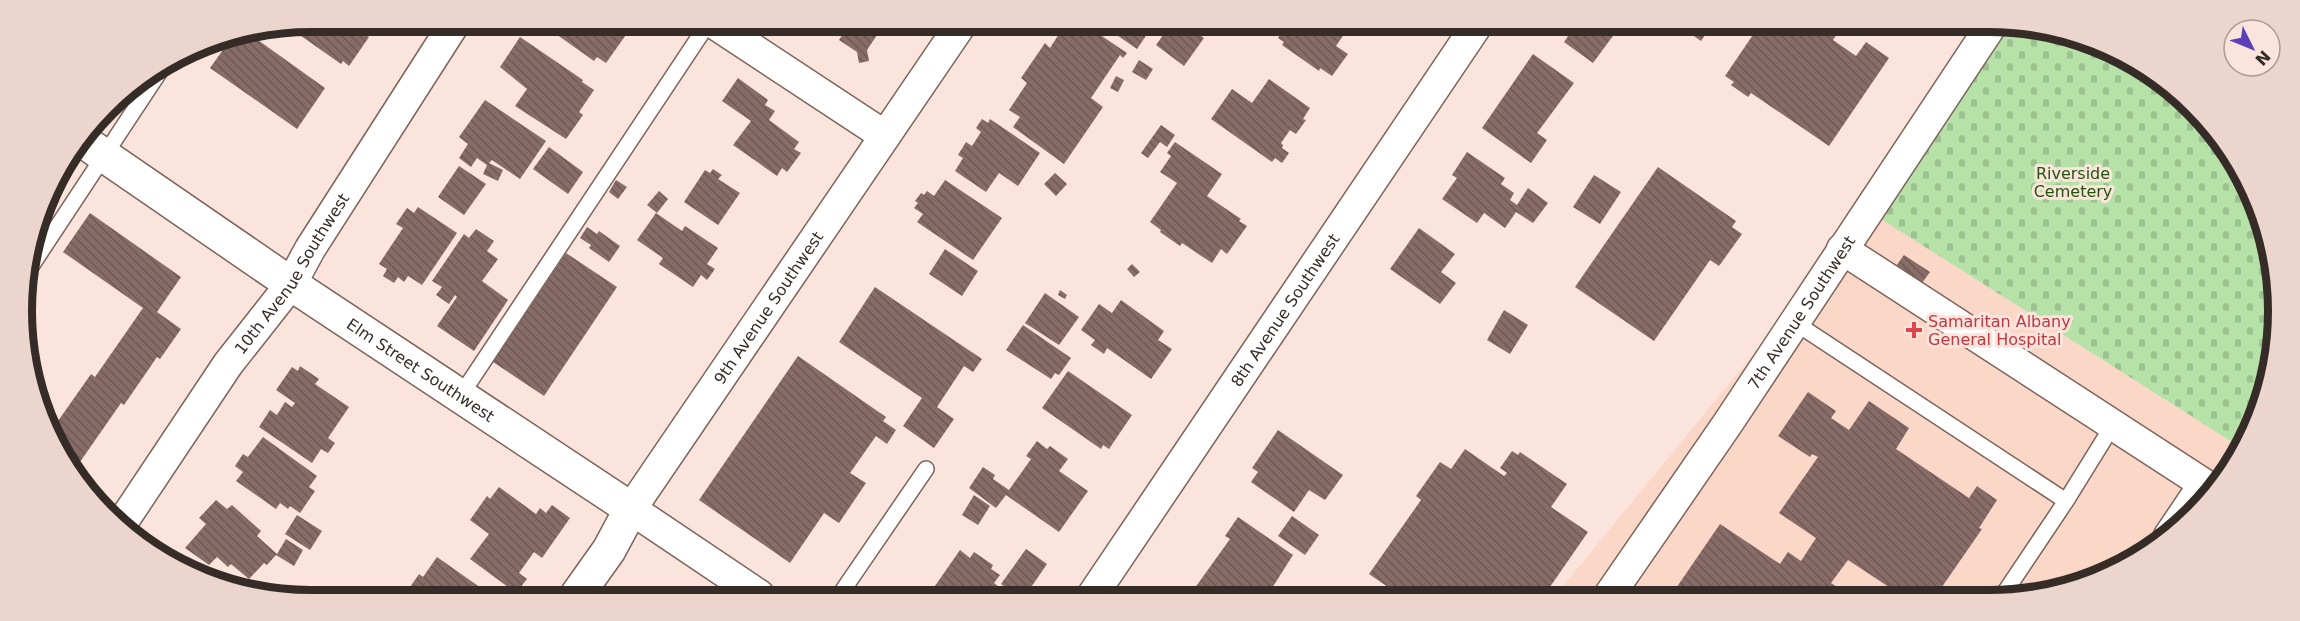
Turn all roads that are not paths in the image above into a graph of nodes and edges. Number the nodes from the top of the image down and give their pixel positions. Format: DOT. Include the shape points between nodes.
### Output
graph roads {
  1 [pos="449,32"];
  2 [pos="703,32"];
  3 [pos="725,32"];
  4 [pos="956,32"];
  5 [pos="1472,32"];
  6 [pos="1987,32"];
  7 [pos="147,84"];
  8 [pos="885,136"];
  9 [pos="93,148"];
  10 [pos="1842,249"];
  11 [pos="38,251"];
  12 [pos="291,284"];
  13 [pos="1794,322"];
  14 [pos="461,394"];
  15 [pos="2113,425"];
  16 [pos="926,469"];
  17 [pos="2066,501"];
  18 [pos="2191,503"];
  19 [pos="631,509"];
  20 [pos="125,518"];
  21 [pos="2006,589"];
  22 [pos="581,590"];
  23 [pos="752,590"];
  24 [pos="843,590"];
  25 [pos="1096,590"];
  26 [pos="1613,590"];
  1 -- 12 [label="street, 10th Avenue Southwest" via="309,249"];
  2 -- 14 [label="lane"];
  3 -- 8 [label="street"];
  4 -- 8 [label="street, 9th Avenue Southwest"];
  5 -- 25 [label="street, 8th Avenue Southwest"];
  6 -- 10 [label="street, 7th Avenue Southwest"];
  7 -- 9 [label="lane"];
  8 -- 19 [label="street, 9th Avenue Southwest"];
  9 -- 11 [label="lane"];
  9 -- 12 [label="street, Elm Street Southwest"];
  10 -- 13 [label="street, 7th Avenue Southwest"];
  10 -- 15 [label="street"];
  12 -- 14 [label="street, Elm Street Southwest"];
  12 -- 20 [label="street, 10th Avenue Southwest" via="228,364"];
  13 -- 17 [label="lane"];
  13 -- 26 [label="street, 7th Avenue Southwest"];
  14 -- 19 [label="street, Elm Street Southwest"];
  15 -- 17 [label="lane"];
  15 -- 18 [label="street" via="2204,484"];
  16 -- 24 [label="lane"];
  17 -- 21 [label="lane"];
  19 -- 22 [label="street, 9th Avenue Southwest"];
  19 -- 23 [label="street, Elm Street Southwest"];
}
